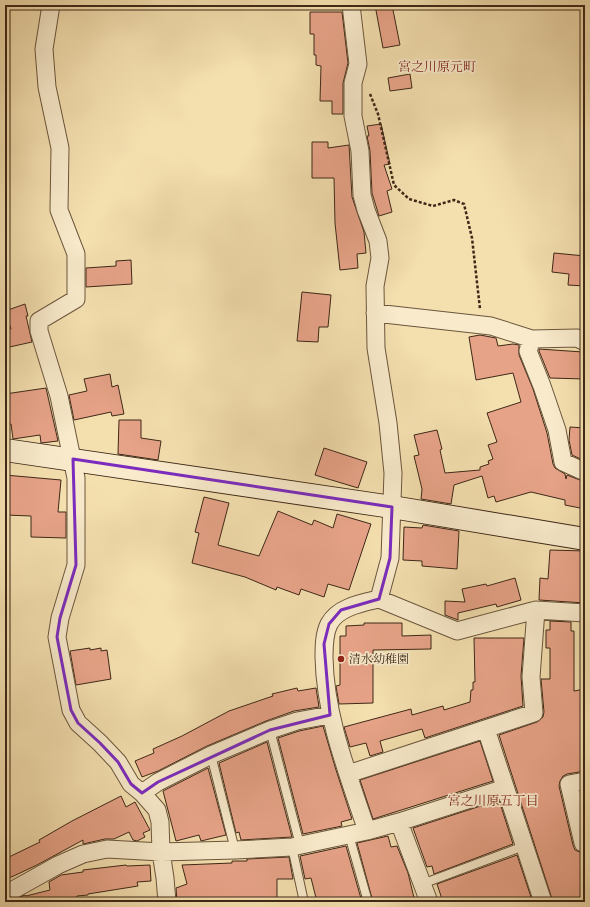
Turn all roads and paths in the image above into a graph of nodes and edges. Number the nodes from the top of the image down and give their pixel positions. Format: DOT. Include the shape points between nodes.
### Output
graph roads {
  1 [pos="51,5"];
  2 [pos="351,5"];
  3 [pos="370,92"];
  4 [pos="375,313"];
  5 [pos="482,325"];
  6 [pos="532,339"];
  7 [pos="585,342"];
  8 [pos="5,450"];
  9 [pos="73,459"];
  10 [pos="585,472"];
  11 [pos="392,507"];
  12 [pos="585,539"];
  13 [pos="379,599"];
  14 [pos="536,610"];
  15 [pos="585,613"];
  16 [pos="330,715"];
  17 [pos="486,729"];
  18 [pos="270,730"];
  19 [pos="211,755"];
  20 [pos="348,774"];
  21 [pos="585,781"];
  22 [pos="505,788"];
  23 [pos="142,794"];
  24 [pos="399,822"];
  25 [pos="367,831"];
  26 [pos="349,835"];
  27 [pos="585,843"];
  28 [pos="296,846"];
  29 [pos="524,846"];
  30 [pos="235,850"];
  31 [pos="161,852"];
  32 [pos="422,884"];
  33 [pos="14,889"];
  34 [pos="167,902"];
  35 [pos="304,902"];
  36 [pos="368,902"];
  37 [pos="429,902"];
  38 [pos="543,902"];
  1 -- 9 [label="street" via="44,49 47,87 60,148 59,210 76,254 76,299 39,321 39,331 59,396"];
  2 -- 4 [label="street" via="358,64 353,83 353,116 360,151 362,195 378,241 380,258 375,286"];
  3 -- 5 [label="path" via="378,114 394,185 409,199 433,206 454,200 464,204 472,238"];
  4 -- 5 [label="street"];
  4 -- 11 [label="street" via="376,348 393,473"];
  5 -- 6 [label="street"];
  6 -- 7 [label="street" via="577,338"];
  6 -- 10 [label="street" via="528,351 557,430 563,462"];
  8 -- 9 [label="street"];
  9 -- 11 [label="street"];
  9 -- 23 [label="street" via="76,478 76,565 60,618 57,638 71,710 78,723 118,762 131,784"];
  11 -- 12 [label="street"];
  11 -- 13 [label="street" via="390,558"];
  13 -- 14 [label="street" via="457,631"];
  13 -- 16 [label="street" via="341,610 329,624 324,644 324,677"];
  14 -- 15 [label="street"];
  14 -- 17 [label="street" via="531,678 534,714"];
  16 -- 18 [label="street" via="297,721"];
  16 -- 20 [label="street"];
  17 -- 20 [label="street"];
  17 -- 22 [label="street"];
  18 -- 19 [label="street"];
  18 -- 28 [label="lane"];
  19 -- 23 [label="street" via="158,782"];
  19 -- 30 [label="lane"];
  20 -- 25 [label="street"];
  21 -- 27 [label="street" via="569,784"];
  22 -- 24 [label="street"];
  22 -- 29 [label="street"];
  23 -- 31 [label="street" via="157,810"];
  24 -- 25 [label="street"];
  24 -- 32 [label="street"];
  25 -- 26 [label="street"];
  26 -- 28 [label="street"];
  26 -- 36 [label="lane"];
  28 -- 30 [label="street"];
  28 -- 35 [label="lane"];
  29 -- 32 [label="lane"];
  29 -- 38 [label="street"];
  30 -- 31 [label="street"];
  31 -- 33 [label="street" via="107,849 83,854"];
  31 -- 34 [label="street"];
  32 -- 37 [label="street"];
}
